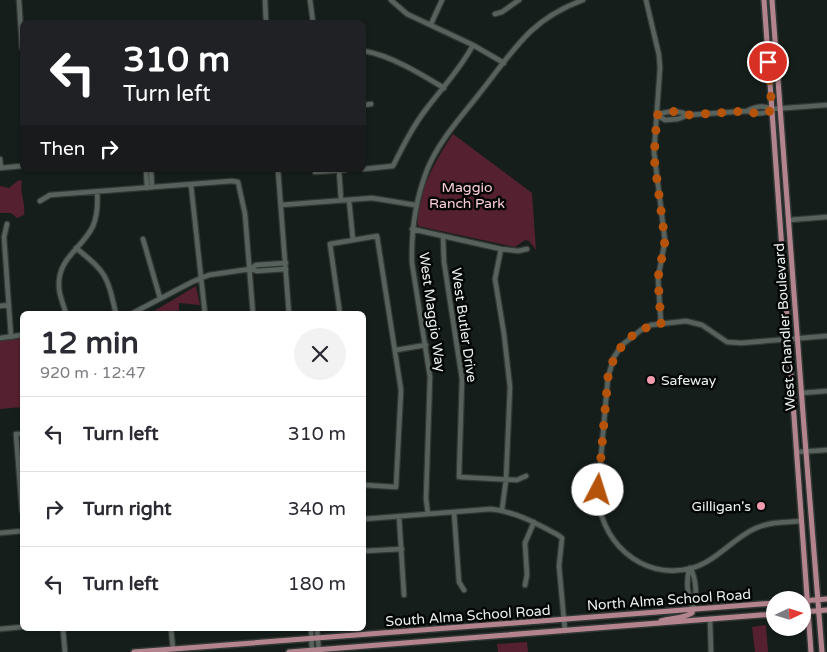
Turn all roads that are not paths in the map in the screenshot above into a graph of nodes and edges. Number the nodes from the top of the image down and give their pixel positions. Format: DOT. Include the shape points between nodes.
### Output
graph roads {
  1 [pos="19,0"];
  2 [pos="265,0"];
  3 [pos="310,0"];
  4 [pos="391,0"];
  5 [pos="442,0"];
  6 [pos="583,0"];
  7 [pos="646,0"];
  8 [pos="764,0"];
  9 [pos="772,0"];
  10 [pos="516,1"];
  11 [pos="495,14"];
  12 [pos="20,20"];
  13 [pos="266,20"];
  14 [pos="313,20"];
  15 [pos="431,24"];
  16 [pos="474,45"];
  17 [pos="366,52"];
  18 [pos="504,63"];
  19 [pos="444,88"];
  20 [pos="371,104"];
  21 [pos="366,105"];
  22 [pos="827,105"];
  23 [pos="776,109"];
  24 [pos="657,115"];
  25 [pos="0,159"];
  26 [pos="20,166"];
  27 [pos="0,168"];
  28 [pos="366,169"];
  29 [pos="146,172"];
  30 [pos="151,172"];
  31 [pos="278,172"];
  32 [pos="339,172"];
  33 [pos="191,185"];
  34 [pos="150,188"];
  35 [pos="97,192"];
  36 [pos="341,200"];
  37 [pos="349,200"];
  38 [pos="40,201"];
  39 [pos="281,205"];
  40 [pos="415,206"];
  41 [pos="827,217"];
  42 [pos="789,220"];
  43 [pos="7,224"];
  44 [pos="412,230"];
  45 [pos="443,236"];
  46 [pos="143,239"];
  47 [pos="353,240"];
  48 [pos="76,248"];
  49 [pos="501,248"];
  50 [pos="527,249"];
  51 [pos="62,253"];
  52 [pos="67,258"];
  53 [pos="286,263"];
  54 [pos="250,269"];
  55 [pos="286,269"];
  56 [pos="202,278"];
  57 [pos="160,298"];
  58 [pos="9,305"];
  59 [pos="0,306"];
  60 [pos="65,311"];
  61 [pos="115,311"];
  62 [pos="136,311"];
  63 [pos="205,311"];
  64 [pos="253,311"];
  65 [pos="289,311"];
  66 [pos="340,311"];
  67 [pos="661,324"];
  68 [pos="20,335"];
  69 [pos="11,336"];
  70 [pos="827,336"];
  71 [pos="0,338"];
  72 [pos="793,338"];
  73 [pos="426,345"];
  74 [pos="396,350"];
  75 [pos="827,391"];
  76 [pos="801,393"];
  77 [pos="20,434"];
  78 [pos="827,450"];
  79 [pos="806,451"];
  80 [pos="797,452"];
  81 [pos="526,476"];
  82 [pos="506,480"];
  83 [pos="366,484"];
  84 [pos="20,485"];
  85 [pos="502,510"];
  86 [pos="454,512"];
  87 [pos="428,514"];
  88 [pos="399,516"];
  89 [pos="366,519"];
  90 [pos="801,520"];
  91 [pos="534,522"];
  92 [pos="20,532"];
  93 [pos="0,533"];
  94 [pos="402,549"];
  95 [pos="366,551"];
  96 [pos="690,568"];
  97 [pos="525,585"];
  98 [pos="464,590"];
  99 [pos="805,591"];
  100 [pos="404,595"];
  101 [pos="827,599"];
  102 [pos="818,600"];
  103 [pos="811,601"];
  104 [pos="766,604"];
  105 [pos="693,610"];
  106 [pos="827,610"];
  107 [pos="819,611"];
  108 [pos="811,612"];
  109 [pos="766,615"];
  110 [pos="710,619"];
  111 [pos="564,620"];
  112 [pos="656,623"];
  113 [pos="20,627"];
  114 [pos="0,629"];
  115 [pos="63,631"];
  116 [pos="171,631"];
  117 [pos="311,631"];
  118 [pos="317,631"];
  119 [pos="565,631"];
  120 [pos="809,636"];
  121 [pos="318,638"];
  122 [pos="311,639"];
  123 [pos="173,649"];
  124 [pos="312,651"];
  125 [pos="319,651"];
  126 [pos="66,652"];
  127 [pos="134,652"];
  128 [pos="290,652"];
  129 [pos="711,652"];
  130 [pos="811,652"];
  131 [pos="822,652"];
  1 -- 12 [label="street"];
  2 -- 13 [label="street"];
  3 -- 14 [label="street"];
  4 -- 15 [label="street" via="407,14"];
  5 -- 15 [label="street"];
  6 -- 18 [label="street, West Maggio Way" via="542,22"];
  7 -- 24 [label="street" via="659,55"];
  8 -- 23 [label="main road, West Chandler Boulevard"];
  9 -- 23 [label="main road, West Chandler Boulevard"];
  10 -- 11 [label="street"];
  15 -- 16 [label="street"];
  16 -- 18 [label="street"];
  16 -- 19 [label="street"];
  17 -- 19 [label="street" via="426,76"];
  18 -- 40 [label="street, West Maggio Way" via="432,158"];
  19 -- 28 [label="street" via="409,135 393,166"];
  20 -- 21 [label="street"];
  22 -- 23 [label="street"];
  23 -- 24 [label="street" via="766,113 746,111 688,115 665,112"];
  23 -- 42 [label="main road, West Chandler Boulevard"];
  23 -- 72 [label="main road, West Chandler Boulevard"];
  24 -- 67 [label="street" via="654,157 665,241 658,278"];
  25 -- 27 [label="street"];
  26 -- 27 [label="street"];
  29 -- 34 [label="street"];
  30 -- 34 [label="street"];
  31 -- 39 [label="street"];
  32 -- 36 [label="street"];
  33 -- 34 [label="street"];
  33 -- 54 [label="street" via="238,182 245,214"];
  33 -- 56 [label="street"];
  34 -- 35 [label="street"];
  35 -- 38 [label="street" via="50,195"];
  35 -- 48 [label="street" via="92,227"];
  36 -- 37 [label="street"];
  36 -- 39 [label="street"];
  37 -- 40 [label="street" via="372,198"];
  37 -- 47 [label="street"];
  39 -- 53 [label="street"];
  40 -- 44 [label="street, West Maggio Way"];
  41 -- 42 [label="street"];
  42 -- 72 [label="main road, West Chandler Boulevard"];
  43 -- 58 [label="street" via="4,237"];
  44 -- 45 [label="street"];
  44 -- 73 [label="street, West Maggio Way" via="412,263"];
  45 -- 49 [label="street"];
  45 -- 82 [label="street, West Butler Drive" via="462,379 459,477"];
  46 -- 57 [label="street"];
  47 -- 66 [label="street" via="330,244"];
  47 -- 74 [label="street" via="377,236"];
  48 -- 52 [label="street"];
  48 -- 61 [label="street" via="104,273"];
  49 -- 50 [label="street"];
  49 -- 82 [label="street" via="495,279 510,386"];
  51 -- 52 [label="street"];
  52 -- 60 [label="street" via="59,287"];
  53 -- 54 [label="street" via="256,265"];
  53 -- 55 [label="street"];
  54 -- 55 [label="street"];
  54 -- 56 [label="street"];
  54 -- 64 [label="street"];
  55 -- 65 [label="street"];
  56 -- 57 [label="street"];
  56 -- 63 [label="street"];
  57 -- 62 [label="street"];
  58 -- 59 [label="street"];
  58 -- 69 [label="street"];
  67 -- 72 [label="street" via="698,323 727,342"];
  67 -- 96 [label="street" via="651,325 627,340 615,354 610,367 599,474 599,507 608,533 627,554 656,567"];
  68 -- 69 [label="street"];
  69 -- 71 [label="street"];
  70 -- 72 [label="street"];
  72 -- 76 [label="main road, West Chandler Boulevard"];
  72 -- 80 [label="main road, West Chandler Boulevard"];
  73 -- 74 [label="street"];
  73 -- 87 [label="street, West Maggio Way" via="431,393"];
  74 -- 83 [label="street" via="401,390 396,487"];
  75 -- 76 [label="street"];
  76 -- 79 [label="main road, West Chandler Boulevard"];
  77 -- 84 [label="street" via="16,434"];
  78 -- 79 [label="street"];
  79 -- 80 [label="street"];
  79 -- 102 [label="main road, West Chandler Boulevard"];
  80 -- 90 [label="main road, West Chandler Boulevard"];
  81 -- 82 [label="street"];
  82 -- 85 [label="street"];
  85 -- 86 [label="street"];
  85 -- 91 [label="street"];
  86 -- 87 [label="street"];
  86 -- 98 [label="street" via="459,582"];
  87 -- 88 [label="street"];
  88 -- 89 [label="street"];
  88 -- 94 [label="street"];
  90 -- 96 [label="street" via="756,528 720,554"];
  90 -- 99 [label="main road, West Chandler Boulevard"];
  91 -- 97 [label="street" via="525,543"];
  91 -- 111 [label="street" via="562,538 559,561"];
  92 -- 93 [label="street"];
  94 -- 95 [label="street"];
  94 -- 100 [label="street"];
  96 -- 105 [label="street" via="694,574 696,601"];
  101 -- 102 [label="main road"];
  102 -- 103 [label="main road"];
  102 -- 107 [label="main road, West Chandler Boulevard"];
  104 -- 105 [label="main road, North Alma School Road"];
  105 -- 111 [label="main road, North Alma School Road"];
  105 -- 112 [label="main road" via="689,616 672,617"];
  106 -- 107 [label="main road"];
  107 -- 108 [label="main road"];
  107 -- 131 [label="main road, West Chandler Boulevard"];
  109 -- 110 [label="main road, North Alma School Road"];
  110 -- 112 [label="main road, North Alma School Road"];
  110 -- 129 [label="street"];
  111 -- 119 [label="street"];
  111 -- 121 [label="main road, South Alma School Road"];
  112 -- 119 [label="main road, North Alma School Road"];
  113 -- 114 [label="street"];
  115 -- 126 [label="street"];
  116 -- 123 [label="street"];
  117 -- 122 [label="street"];
  118 -- 121 [label="street"];
  119 -- 125 [label="main road, South Alma School Road"];
  120 -- 130 [label="main road, West Chandler Boulevard"];
  121 -- 122 [label="main road, South Alma School Road"];
  121 -- 125 [label="street"];
  122 -- 123 [label="main road, South Alma School Road"];
  122 -- 124 [label="street"];
  123 -- 127 [label="main road, South Alma School Road"];
  124 -- 125 [label="main road, South Alma School Road"];
  124 -- 128 [label="main road, South Alma School Road"];
}
